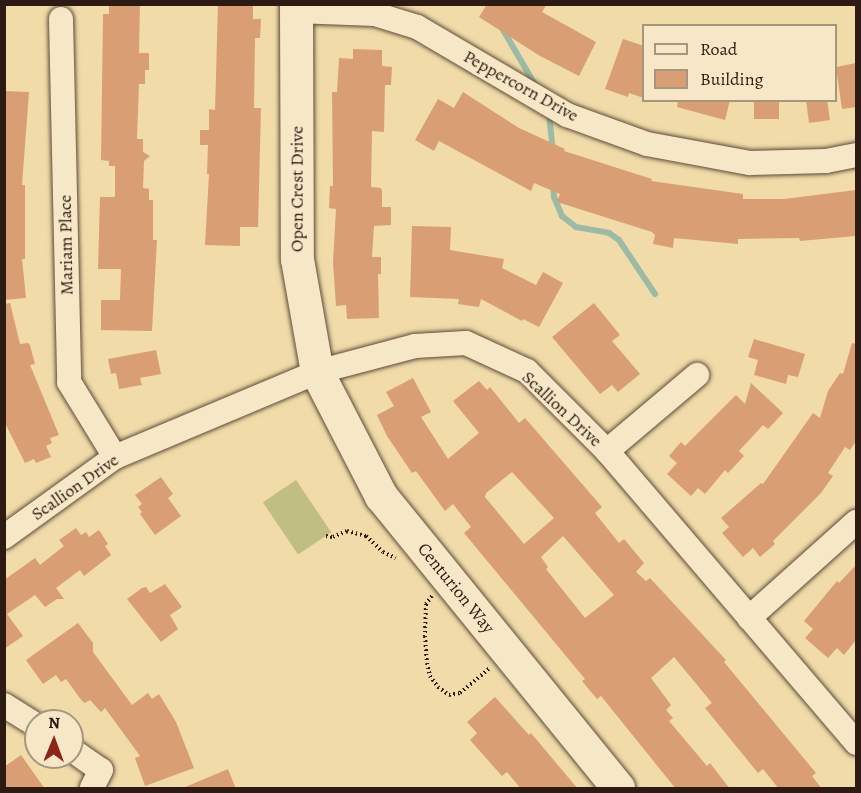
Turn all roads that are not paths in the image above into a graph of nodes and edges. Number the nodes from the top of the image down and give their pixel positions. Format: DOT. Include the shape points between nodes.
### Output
graph roads {
  1 [pos="296,8"];
  2 [pos="61,19"];
  3 [pos="856,155"];
  4 [pos="317,372"];
  5 [pos="697,375"];
  6 [pos="607,451"];
  7 [pos="115,457"];
  8 [pos="856,522"];
  9 [pos="4,537"];
  10 [pos="749,618"];
  11 [pos="4,705"];
  12 [pos="24,718"];
  13 [pos="856,743"];
  14 [pos="84,759"];
  15 [pos="92,789"];
  16 [pos="618,789"];
  1 -- 3 [label="street, Peppercorn Drive" via="375,14 417,27 567,115 647,144 750,163 826,161"];
  1 -- 4 [label="street, Open Crest Drive" via="297,260"];
  2 -- 7 [label="street, Mariam Place" via="69,382"];
  4 -- 6 [label="street, Scallion Drive" via="415,346 466,343 527,371"];
  4 -- 7 [label="street, Scallion Drive"];
  4 -- 16 [label="street, Centurion Way" via="381,496"];
  5 -- 6 [label="street"];
  6 -- 10 [label="street, Scallion Drive"];
  7 -- 9 [label="street, Scallion Drive"];
  8 -- 10 [label="street"];
  10 -- 13 [label="street, Scallion Drive"];
  11 -- 12 [label="street"];
  14 -- 15 [label="street" via="100,770"];
}
